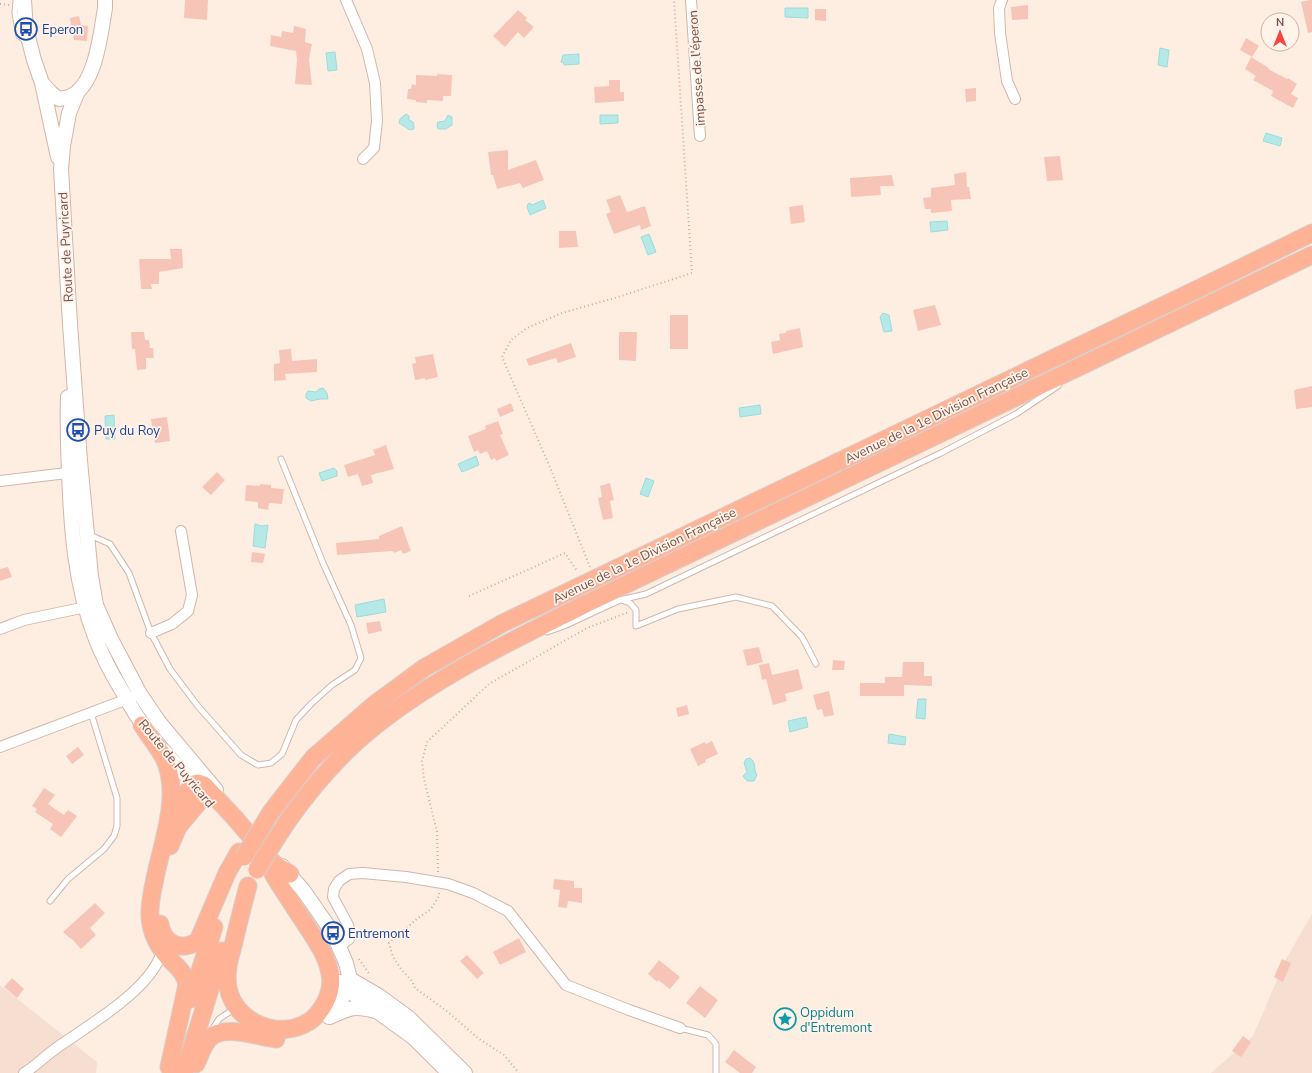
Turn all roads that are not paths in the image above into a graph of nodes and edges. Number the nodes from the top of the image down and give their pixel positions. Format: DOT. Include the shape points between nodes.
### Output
graph roads {
  1 [pos="16,0"];
  2 [pos="24,0"];
  3 [pos="105,0"];
  4 [pos="346,0"];
  5 [pos="691,0"];
  6 [pos="1002,0"];
  7 [pos="30,43"];
  8 [pos="44,90"];
  9 [pos="78,91"];
  10 [pos="1015,99"];
  11 [pos="700,136"];
  12 [pos="364,159"];
  13 [pos="61,169"];
  14 [pos="1312,233"];
  15 [pos="1312,255"];
  16 [pos="1105,355"];
  17 [pos="1082,372"];
  18 [pos="1064,383"];
  19 [pos="281,459"];
  20 [pos="75,468"];
  21 [pos="0,481"];
  22 [pos="69,495"];
  23 [pos="71,514"];
  24 [pos="181,531"];
  25 [pos="87,533"];
  26 [pos="81,588"];
  27 [pos="620,600"];
  28 [pos="91,606"];
  29 [pos="0,629"];
  30 [pos="150,633"];
  31 [pos="543,633"];
  32 [pos="529,638"];
  33 [pos="488,653"];
  34 [pos="816,664"];
  35 [pos="134,697"];
  36 [pos="91,713"];
  37 [pos="142,725"];
  38 [pos="0,747"];
  39 [pos="201,788"];
  40 [pos="170,811"];
  41 [pos="242,855"];
  42 [pos="282,878"];
  43 [pos="248,886"];
  44 [pos="50,902"];
  45 [pos="164,944"];
  46 [pos="340,946"];
  47 [pos="341,982"];
  48 [pos="237,1007"];
  49 [pos="379,1012"];
  50 [pos="329,1017"];
  51 [pos="680,1028"];
  52 [pos="204,1047"];
  53 [pos="168,1070"];
  54 [pos="24,1073"];
  55 [pos="184,1073"];
  56 [pos="192,1073"];
  57 [pos="200,1073"];
  58 [pos="449,1073"];
  59 [pos="465,1073"];
  60 [pos="716,1073"];
  1 -- 7 [label="lane" via="15,13 19,36"];
  2 -- 7 [label="main road, Route de Puyricard"];
  3 -- 9 [label="main road, Route de Puyricard" via="97,54 87,81"];
  4 -- 12 [label="street" via="367,50 375,83 378,121 374,148"];
  5 -- 11 [label="street, impasse de l'éperon"];
  6 -- 10 [label="street" via="999,8 1000,33 1007,81"];
  7 -- 8 [label="main road, Route de Puyricard"];
  8 -- 9 [label="main road" via="59,99 72,96"];
  8 -- 13 [label="main road, Route de Puyricard"];
  9 -- 13 [label="main road, Route de Puyricard" via="69,113"];
  13 -- 20 [label="main road, Route de Puyricard" via="70,324 67,411"];
  14 -- 41 [label="highway, Avenue de la 1e Division Française, bridge" via="503,623 424,668 375,704 313,758 269,810"];
  15 -- 16 [label="highway, Avenue de la 1e Division Française"];
  16 -- 17 [label="lane"];
  16 -- 33 [label="highway, Avenue de la 1e Division Française"];
  18 -- 27 [label="lane" via="1016,414 942,453 646,594"];
  19 -- 30 [label="lane" via="323,563 352,625 361,658 355,670 332,684 296,720 282,754 271,763 258,765 240,755 197,704 170,669"];
  20 -- 21 [label="street"];
  20 -- 22 [label="main road, Route de Puyricard"];
  20 -- 25 [label="main road, Route de Puyricard" via="85,507"];
  22 -- 23 [label="main road, Route de Puyricard"];
  22 -- 26 [label="lane" via="66,512 74,577"];
  23 -- 25 [label="street" via="80,519 81,530"];
  23 -- 26 [label="main road, Route de Puyricard" via="75,559"];
  24 -- 30 [label="street" via="192,595 188,611 172,624"];
  25 -- 28 [label="main road, Route de Puyricard"];
  25 -- 30 [label="lane" via="110,544 129,573"];
  26 -- 28 [label="main road, Route de Puyricard"];
  27 -- 31 [label="lane"];
  27 -- 34 [label="lane" via="630,603 636,610 636,626 678,609 736,597 772,606 802,637"];
  28 -- 29 [label="street" via="24,620"];
  28 -- 35 [label="main road, Route de Puyricard" via="103,623 106,643"];
  28 -- 35 [label="main road, Route de Puyricard" via="97,642 111,672"];
  32 -- 33 [label="lane"];
  33 -- 43 [label="highway, Avenue de la 1e Division Française, bridge" via="423,691 356,742 299,805 266,853"];
  35 -- 36 [label="street"];
  35 -- 37 [label="main road, Route de Puyricard"];
  35 -- 39 [label="main road"];
  35 -- 42 [label="main road, Route de Puyricard" via="173,739"];
  36 -- 38 [label="street"];
  36 -- 44 [label="lane" via="117,798 117,826 114,836 104,849 68,879"];
  37 -- 39 [label="main road, Route de Puyricard" via="176,765"];
  37 -- 40 [label="highway" via="164,759 171,785"];
  39 -- 40 [label="highway"];
  39 -- 42 [label="highway" via="233,816 274,864"];
  39 -- 45 [label="highway" via="178,827 164,870 159,915"];
  40 -- 45 [label="highway" via="150,906 155,937"];
  41 -- 45 [label="highway" via="227,873 198,941 184,946 168,941"];
  41 -- 53 [label="highway, Avenue de la 1e Division Française" via="216,921"];
  42 -- 46 [label="main road, Route de Puyricard" via="303,890"];
  42 -- 47 [label="highway" via="329,965"];
  43 -- 48 [label="highway" via="227,977 228,988"];
  43 -- 55 [label="highway" via="228,934"];
  45 -- 53 [label="highway" via="186,978 187,985"];
  45 -- 54 [label="street" via="160,960 128,997"];
  46 -- 47 [label="main road, Route de Puyricard" via="346,963"];
  46 -- 51 [label="street" via="349,939 350,932 333,897 339,880 349,874 406,877 448,884 473,893 508,911 566,985"];
  47 -- 48 [label="highway" via="331,990 317,1015 294,1028 274,1030 263,1026 254,1022"];
  47 -- 49 [label="main road"];
  47 -- 50 [label="main road" via="342,997"];
  47 -- 59 [label="main road" via="379,996 409,1018"];
  48 -- 52 [label="lane" via="219,1019"];
  49 -- 50 [label="main road" via="355,1008"];
  49 -- 58 [label="main road" via="414,1038"];
  50 -- 52 [label="highway" via="298,1036 277,1039 232,1031 213,1035"];
  51 -- 60 [label="lane" via="708,1035 716,1044"];
  52 -- 56 [label="highway"];
  52 -- 57 [label="street"];
}
